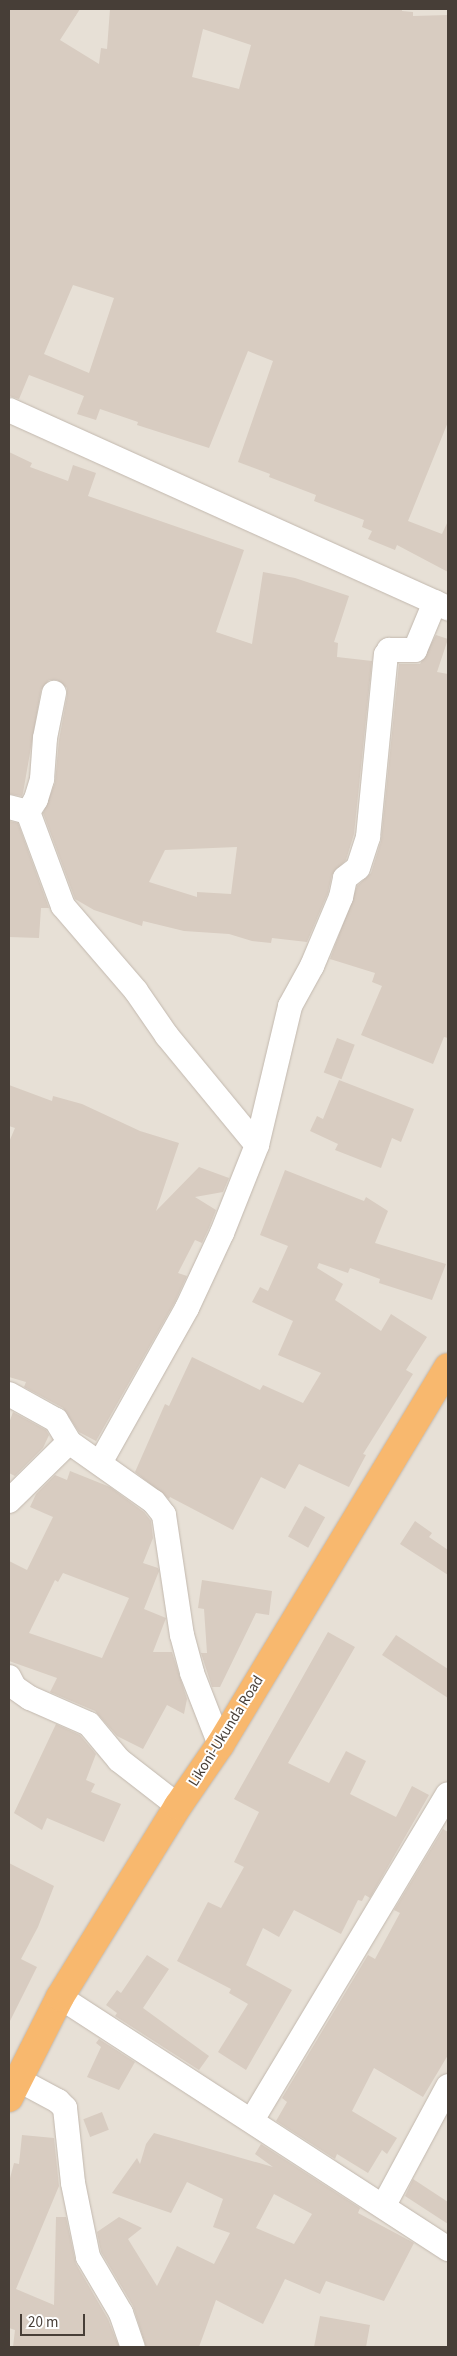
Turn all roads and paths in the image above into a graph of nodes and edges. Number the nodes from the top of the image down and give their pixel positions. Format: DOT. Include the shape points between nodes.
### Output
graph roads {
  1 [pos="9,410"];
  2 [pos="442,605"];
  3 [pos="54,693"];
  4 [pos="18,810"];
  5 [pos="257,1145"];
  6 [pos="448,1367"];
  7 [pos="9,1394"];
  8 [pos="69,1442"];
  9 [pos="100,1463"];
  10 [pos="9,1501"];
  11 [pos="9,1677"];
  12 [pos="220,1745"];
  13 [pos="448,1794"];
  14 [pos="178,1806"];
  15 [pos="60,1997"];
  16 [pos="448,2086"];
  17 [pos="13,2088"];
  18 [pos="252,2120"];
  19 [pos="384,2205"];
  20 [pos="448,2248"];
  21 [pos="133,2347"];
  1 -- 2 [label="street"];
  2 -- 5 [label="street" via="415,650 389,650 386,655 368,837 358,868 345,878 341,897 312,966 290,1006"];
  3 -- 4 [label="street" via="44,743 42,779 36,799"];
  4 -- 5 [label="street" via="63,906 136,991 167,1036"];
  5 -- 9 [label="street" via="222,1233 187,1308"];
  6 -- 12 [label="highway, Likoni-Ukunda Road"];
  7 -- 8 [label="street" via="56,1420"];
  8 -- 9 [label="street"];
  8 -- 10 [label="street"];
  9 -- 12 [label="street" via="154,1502 164,1515 182,1635 192,1673"];
  11 -- 14 [label="street" via="14,1687 30,1698 89,1724 119,1760"];
  12 -- 14 [label="highway, Likoni-Ukunda Road"];
  13 -- 18 [label="street"];
  14 -- 15 [label="highway, Likoni-Ukunda Road"];
  15 -- 17 [label="highway, Likoni-Ukunda Road"];
  15 -- 18 [label="street"];
  16 -- 19 [label="street"];
  17 -- 21 [label="street" via="58,2101 65,2108 73,2183 88,2257 121,2313"];
  18 -- 19 [label="street"];
  19 -- 20 [label="street"];
}
